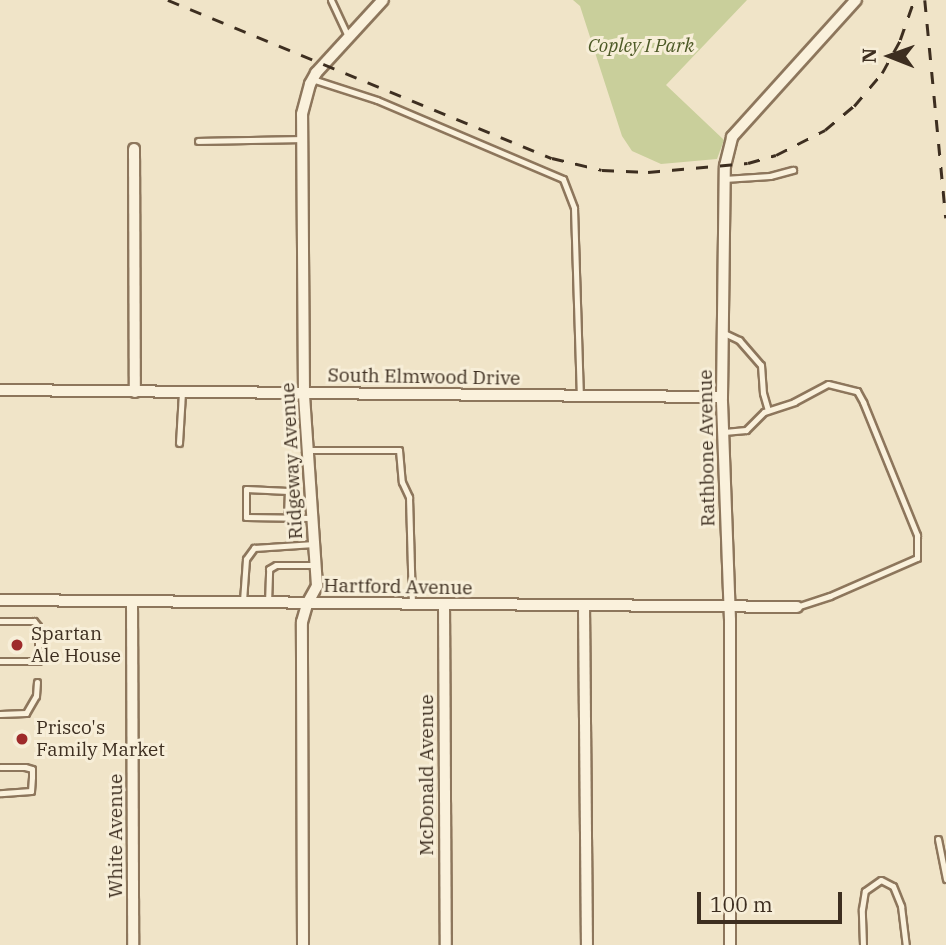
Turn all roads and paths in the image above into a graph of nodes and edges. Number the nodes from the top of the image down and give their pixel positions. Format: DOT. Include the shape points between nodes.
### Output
graph roads {
  1 [pos="331,0"];
  2 [pos="856,0"];
  3 [pos="378,2"];
  4 [pos="348,36"];
  5 [pos="312,79"];
  6 [pos="302,139"];
  7 [pos="198,141"];
  8 [pos="134,149"];
  9 [pos="793,170"];
  10 [pos="724,179"];
  11 [pos="724,333"];
  12 [pos="0,390"];
  13 [pos="135,392"];
  14 [pos="182,393"];
  15 [pos="304,393"];
  16 [pos="580,396"];
  17 [pos="722,397"];
  18 [pos="768,410"];
  19 [pos="723,432"];
  20 [pos="179,443"];
  21 [pos="308,450"];
  22 [pos="287,518"];
  23 [pos="312,518"];
  24 [pos="314,544"];
  25 [pos="315,565"];
  26 [pos="0,600"];
  27 [pos="132,601"];
  28 [pos="243,603"];
  29 [pos="268,603"];
  30 [pos="307,604"];
  31 [pos="412,605"];
  32 [pos="444,605"];
  33 [pos="584,606"];
  34 [pos="729,606"];
  35 [pos="797,607"];
  36 [pos="0,621"];
  37 [pos="0,661"];
  38 [pos="37,682"];
  39 [pos="0,714"];
  40 [pos="0,767"];
  41 [pos="0,793"];
  42 [pos="938,839"];
  43 [pos="946,879"];
  44 [pos="133,945"];
  45 [pos="303,945"];
  46 [pos="446,945"];
  47 [pos="587,945"];
  48 [pos="730,945"];
  49 [pos="863,945"];
  50 [pos="906,945"];
  1 -- 4 [label="lane"];
  2 -- 10 [label="street, Rathbone Avenue" via="732,137"];
  3 -- 4 [label="street, Ridgeway Avenue"];
  4 -- 5 [label="street, Ridgeway Avenue"];
  5 -- 6 [label="street, Ridgeway Avenue" via="302,114"];
  5 -- 16 [label="lane" via="377,100 563,179 574,208"];
  6 -- 7 [label="lane"];
  6 -- 15 [label="street, Ridgeway Avenue"];
  8 -- 13 [label="street"];
  9 -- 10 [label="lane"];
  10 -- 11 [label="street, Rathbone Avenue"];
  11 -- 17 [label="street, Rathbone Avenue"];
  11 -- 18 [label="lane" via="739,340 761,365"];
  12 -- 13 [label="street, South Elmwood Drive"];
  13 -- 14 [label="street, South Elmwood Drive"];
  14 -- 15 [label="street, South Elmwood Drive"];
  14 -- 20 [label="lane"];
  15 -- 16 [label="street, South Elmwood Drive"];
  15 -- 21 [label="street, Ridgeway Avenue"];
  16 -- 17 [label="street, South Elmwood Drive"];
  17 -- 19 [label="street, Rathbone Avenue"];
  18 -- 19 [label="lane" via="746,430"];
  18 -- 35 [label="lane" via="828,384 857,390 917,535 917,558"];
  19 -- 34 [label="street, Rathbone Avenue"];
  21 -- 23 [label="street, Ridgeway Avenue"];
  21 -- 31 [label="lane" via="399,450 402,482 409,497"];
  22 -- 22 [label="lane" via="246,517 246,489 288,491"];
  22 -- 23 [label="lane"];
  23 -- 24 [label="street, Ridgeway Avenue"];
  24 -- 25 [label="street, Ridgeway Avenue"];
  24 -- 28 [label="lane" via="254,548 246,559"];
  25 -- 29 [label="lane" via="269,569"];
  25 -- 30 [label="street, Ridgeway Avenue" via="317,586"];
  26 -- 27 [label="street, Hartford Avenue"];
  27 -- 28 [label="street, Hartford Avenue"];
  27 -- 44 [label="street, White Avenue"];
  28 -- 29 [label="street, Hartford Avenue"];
  29 -- 30 [label="street, Hartford Avenue"];
  30 -- 31 [label="street, Hartford Avenue"];
  30 -- 45 [label="street, Ridgeway Avenue" via="302,622"];
  31 -- 32 [label="street, Hartford Avenue"];
  32 -- 33 [label="street, Hartford Avenue"];
  32 -- 46 [label="street, McDonald Avenue"];
  33 -- 34 [label="street, Hartford Avenue"];
  33 -- 47 [label="street"];
  34 -- 35 [label="street, Hartford Avenue"];
  34 -- 48 [label="street, Rathbone Avenue"];
  36 -- 37 [label="lane" via="34,621 38,626 38,661"];
  38 -- 39 [label="lane" via="36,696 26,713"];
  40 -- 41 [label="lane" via="32,769 32,777 31,791"];
  42 -- 43 [label="lane"];
  49 -- 50 [label="lane" via="865,891 881,880 893,886 901,906"];
}
